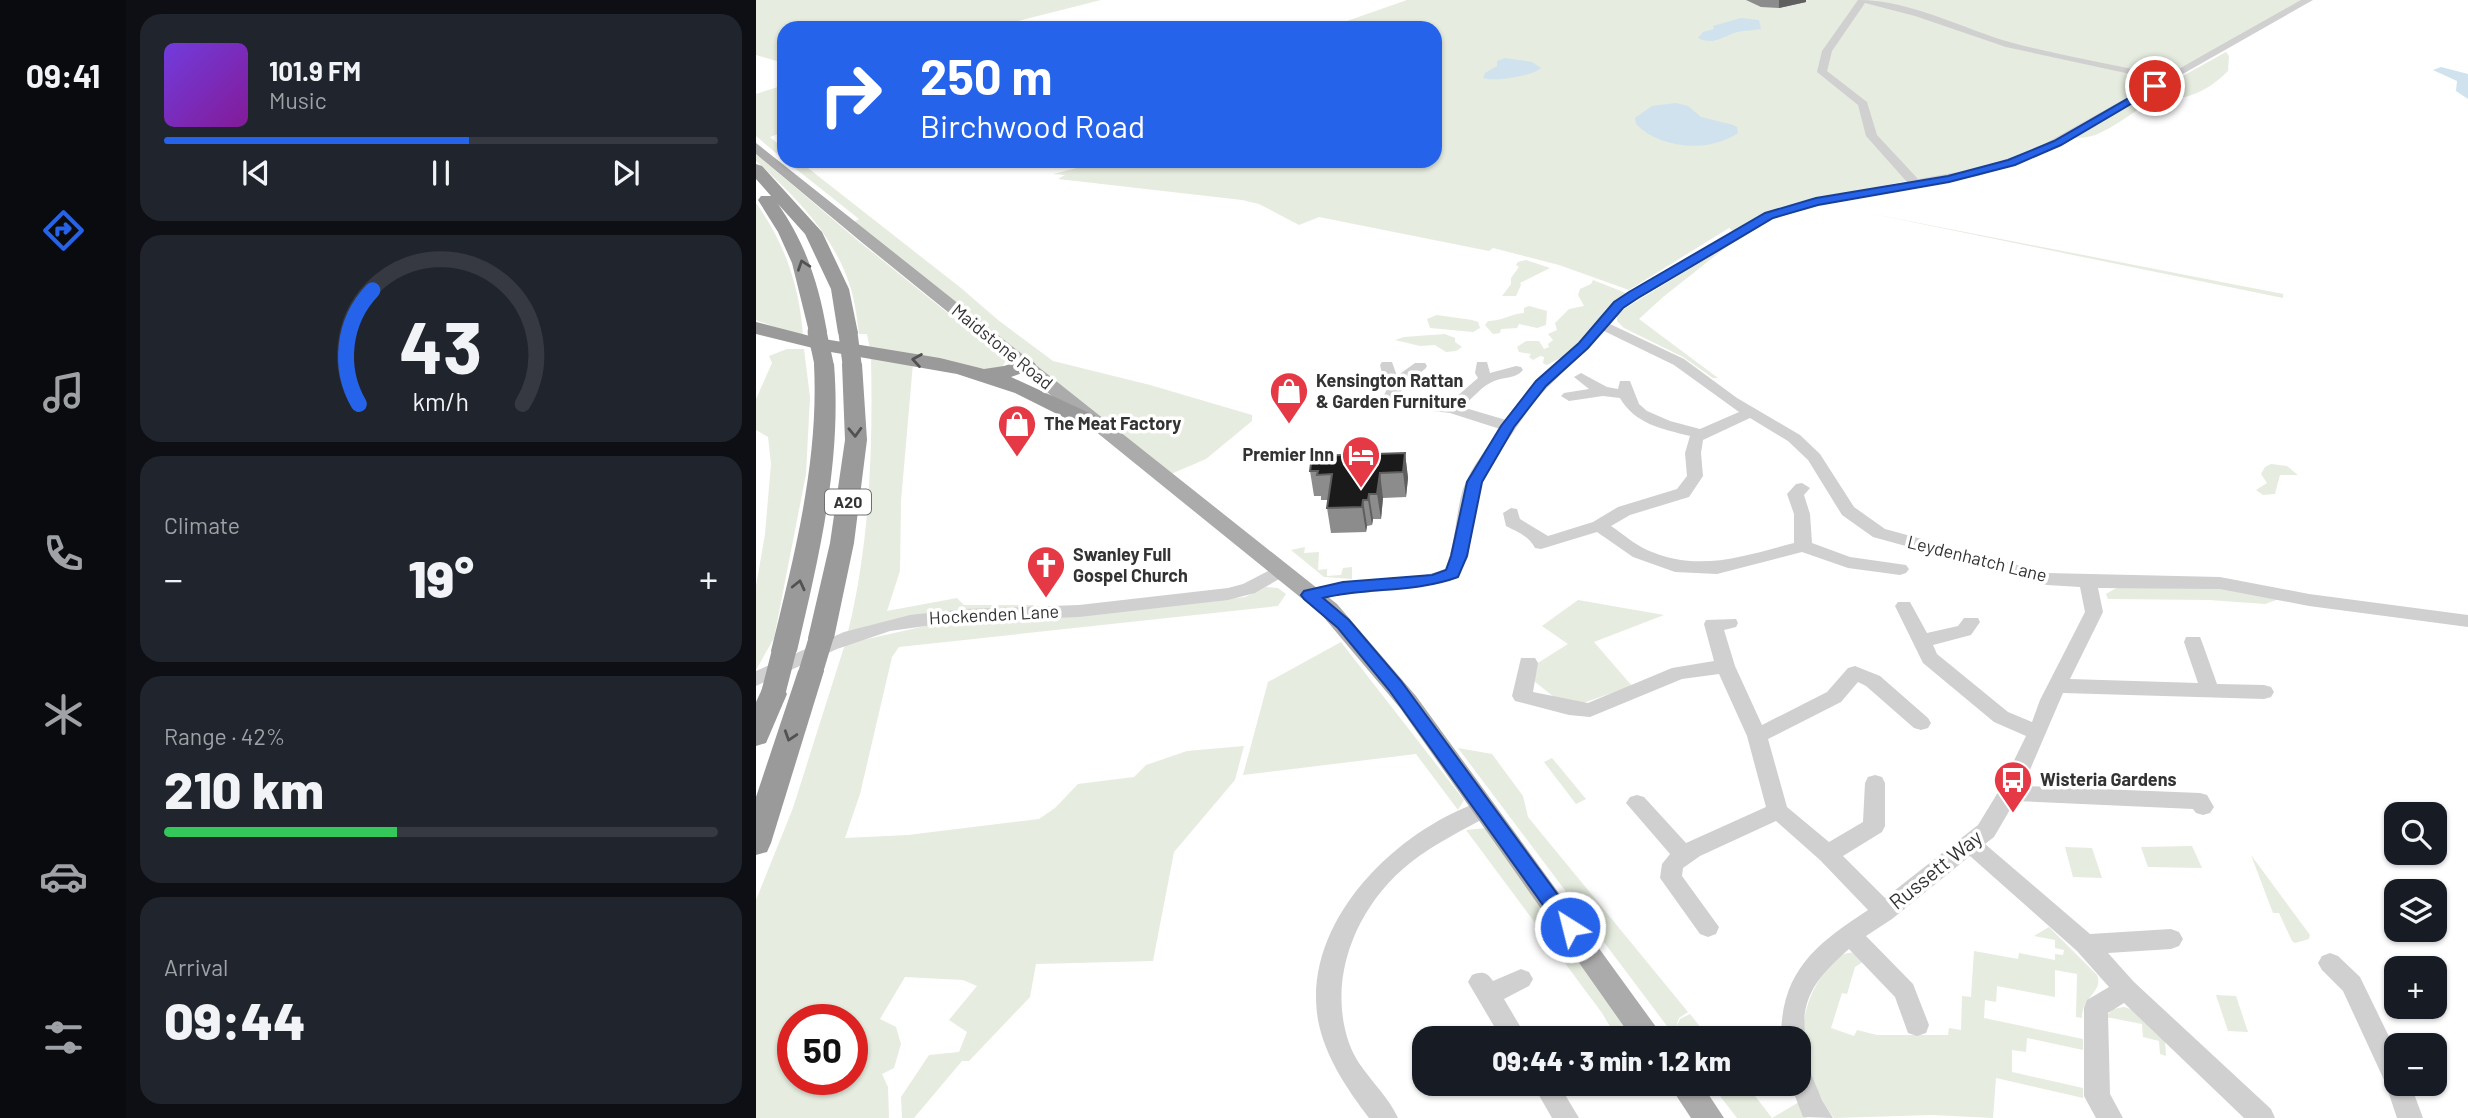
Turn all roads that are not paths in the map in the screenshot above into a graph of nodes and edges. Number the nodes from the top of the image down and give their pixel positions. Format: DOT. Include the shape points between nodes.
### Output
graph roads {
  1 [pos="1864,0"];
  2 [pos="2308,0"];
  3 [pos="2166,79"];
  4 [pos="756,147"];
  5 [pos="777,164"];
  6 [pos="782,168"];
  7 [pos="756,169"];
  8 [pos="1917,185"];
  9 [pos="756,186"];
  10 [pos="1602,326"];
  11 [pos="756,328"];
  12 [pos="1026,365"];
  13 [pos="1387,365"];
  14 [pos="1420,366"];
  15 [pos="1516,370"];
  16 [pos="984,375"];
  17 [pos="1581,377"];
  18 [pos="1396,383"];
  19 [pos="1603,391"];
  20 [pos="1569,396"];
  21 [pos="1451,410"];
  22 [pos="1752,411"];
  23 [pos="1099,426"];
  24 [pos="1508,426"];
  25 [pos="1702,434"];
  26 [pos="1792,491"];
  27 [pos="1511,513"];
  28 [pos="1599,526"];
  29 [pos="1803,546"];
  30 [pos="1900,569"];
  31 [pos="1280,571"];
  32 [pos="2088,582"];
  33 [pos="1354,588"];
  34 [pos="1310,595"];
  35 [pos="1904,606"];
  36 [pos="1329,609"];
  37 [pos="1717,620"];
  38 [pos="2468,621"];
  39 [pos="1971,622"];
  40 [pos="1921,641"];
  41 [pos="2193,642"];
  42 [pos="1528,663"];
  43 [pos="1725,666"];
  44 [pos="2057,686"];
  45 [pos="764,687"];
  46 [pos="2208,688"];
  47 [pos="2264,692"];
  48 [pos="1921,723"];
  49 [pos="2038,733"];
  50 [pos="756,736"];
  51 [pos="1757,736"];
  52 [pos="1875,783"];
  53 [pos="2009,793"];
  54 [pos="1637,803"];
  55 [pos="2203,807"];
  56 [pos="1485,808"];
  57 [pos="1778,811"];
  58 [pos="756,843"];
  59 [pos="1970,843"];
  60 [pos="1828,854"];
  61 [pos="1684,855"];
  62 [pos="1884,912"];
  63 [pos="1708,927"];
  64 [pos="1850,934"];
  65 [pos="2171,939"];
  66 [pos="2085,944"];
  67 [pos="2330,963"];
  68 [pos="1521,979"];
  69 [pos="2126,989"];
  70 [pos="1917,1025"];
  71 [pos="1508,1026"];
  72 [pos="1640,1026"];
  73 [pos="1793,1026"];
  74 [pos="2384,1052"];
  75 [pos="1552,1096"];
  76 [pos="1693,1096"];
  77 [pos="1807,1096"];
  78 [pos="2402,1096"];
  79 [pos="1385,1118"];
  80 [pos="1566,1118"];
  81 [pos="1709,1118"];
  82 [pos="1820,1118"];
  83 [pos="2110,1118"];
  84 [pos="2262,1118"];
  85 [pos="2410,1118"];
  1 -- 3 [label="street" via="2010,45"];
  1 -- 8 [label="street" via="1827,51 1822,72 1863,104 1872,136"];
  2 -- 3 [label="street"];
  3 -- 8 [label="street" via="2036,153 1978,173"];
  4 -- 5 [label="main road, Maidstone Road"];
  6 -- 12 [label="main road, Maidstone Road"];
  7 -- 58 [label="highway, A20, one-way, bridge" via="813,232 840,289 852,363 856,440 842,543 821,638"];
  8 -- 10 [label="street" via="1816,202 1769,216 1618,305"];
  45 -- 9 [label="highway, A20, one-way, bridge" via="784,651 808,549 823,453 826,380 804,265 789,232"];
  10 -- 22 [label="street, Leydenhatch Lane" via="1659,350"];
  10 -- 24 [label="street" via="1541,384"];
  16 -- 11 [label="highway, one-way" via="796,340"];
  12 -- 16 [label="highway"];
  12 -- 23 [label="main road, Maidstone Road"];
  13 -- 18 [label="street"];
  14 -- 18 [label="street"];
  15 -- 21 [label="street" via="1510,374 1485,372"];
  16 -- 23 [label="highway" via="1049,399"];
  17 -- 19 [label="street"];
  18 -- 21 [label="street" via="1389,402"];
  19 -- 20 [label="street"];
  19 -- 25 [label="street" via="1625,389 1642,416"];
  21 -- 24 [label="street"];
  22 -- 25 [label="street"];
  22 -- 32 [label="street, Leydenhatch Lane" via="1814,457 1848,511 1880,533 2038,577"];
  23 -- 31 [label="main road, Maidstone Road"];
  24 -- 33 [label="street" via="1474,482 1452,573 1434,580"];
  25 -- 28 [label="street" via="1693,444 1695,477 1683,493 1624,511"];
  26 -- 29 [label="street" via="1802,514"];
  27 -- 28 [label="street" via="1512,522 1542,543"];
  28 -- 29 [label="street" via="1639,553 1691,568 1735,565"];
  29 -- 30 [label="street" via="1848,562"];
  31 -- 34 [label="main road, Maidstone Road"];
  31 -- 45 [label="street, Hockenden Lane" via="1250,589 1228,594 1057,613 952,615 908,621 795,659"];
  32 -- 38 [label="street, Leydenhatch Lane" via="2220,583"];
  32 -- 44 [label="street, Russett Way" via="2094,612"];
  33 -- 34 [label="street"];
  33 -- 36 [label="street"];
  34 -- 36 [label="main road, Maidstone Road"];
  35 -- 40 [label="street"];
  36 -- 56 [label="main road, Maidstone Road" via="1404,696"];
  37 -- 43 [label="street"];
  39 -- 40 [label="street" via="1964,631"];
  40 -- 49 [label="street" via="1930,658 2001,717"];
  41 -- 46 [label="street"];
  42 -- 43 [label="street" via="1522,696 1583,710 1602,707 1679,673"];
  43 -- 51 [label="street"];
  44 -- 46 [label="street"];
  44 -- 49 [label="street, Russett Way"];
  45 -- 50 [label="highway, A20"];
  46 -- 47 [label="street"];
  48 -- 51 [label="street" via="1873,681 1855,673 1834,697"];
  49 -- 53 [label="street, Russett Way"];
  51 -- 57 [label="street"];
  52 -- 60 [label="street" via="1874,826"];
  53 -- 55 [label="street" via="2200,801"];
  53 -- 59 [label="street, Russett Way" via="1986,831"];
  54 -- 61 [label="street"];
  56 -- 72 [label="main road, Maidstone Road"];
  56 -- 79 [label="street" via="1394,863 1357,907 1337,954 1329,1010 1335,1041 1347,1066"];
  57 -- 60 [label="street"];
  57 -- 61 [label="street"];
  59 -- 62 [label="street, Russett Way"];
  59 -- 66 [label="street"];
  60 -- 62 [label="street"];
  61 -- 63 [label="street" via="1673,864 1671,878"];
  62 -- 64 [label="street, Russett Way"];
  64 -- 70 [label="street" via="1905,991"];
  64 -- 73 [label="street, Russett Way" via="1809,971 1793,1012"];
  65 -- 66 [label="street"];
  66 -- 69 [label="street"];
  67 -- 74 [label="street" via="2353,984"];
  68 -- 71 [label="street" via="1484,988"];
  69 -- 83 [label="street" via="2096,1008 2097,1096"];
  69 -- 84 [label="street"];
  75 -- 80 [label="street"];
  76 -- 81 [label="main road"];
  77 -- 82 [label="street"];
  78 -- 85 [label="street"];
}
